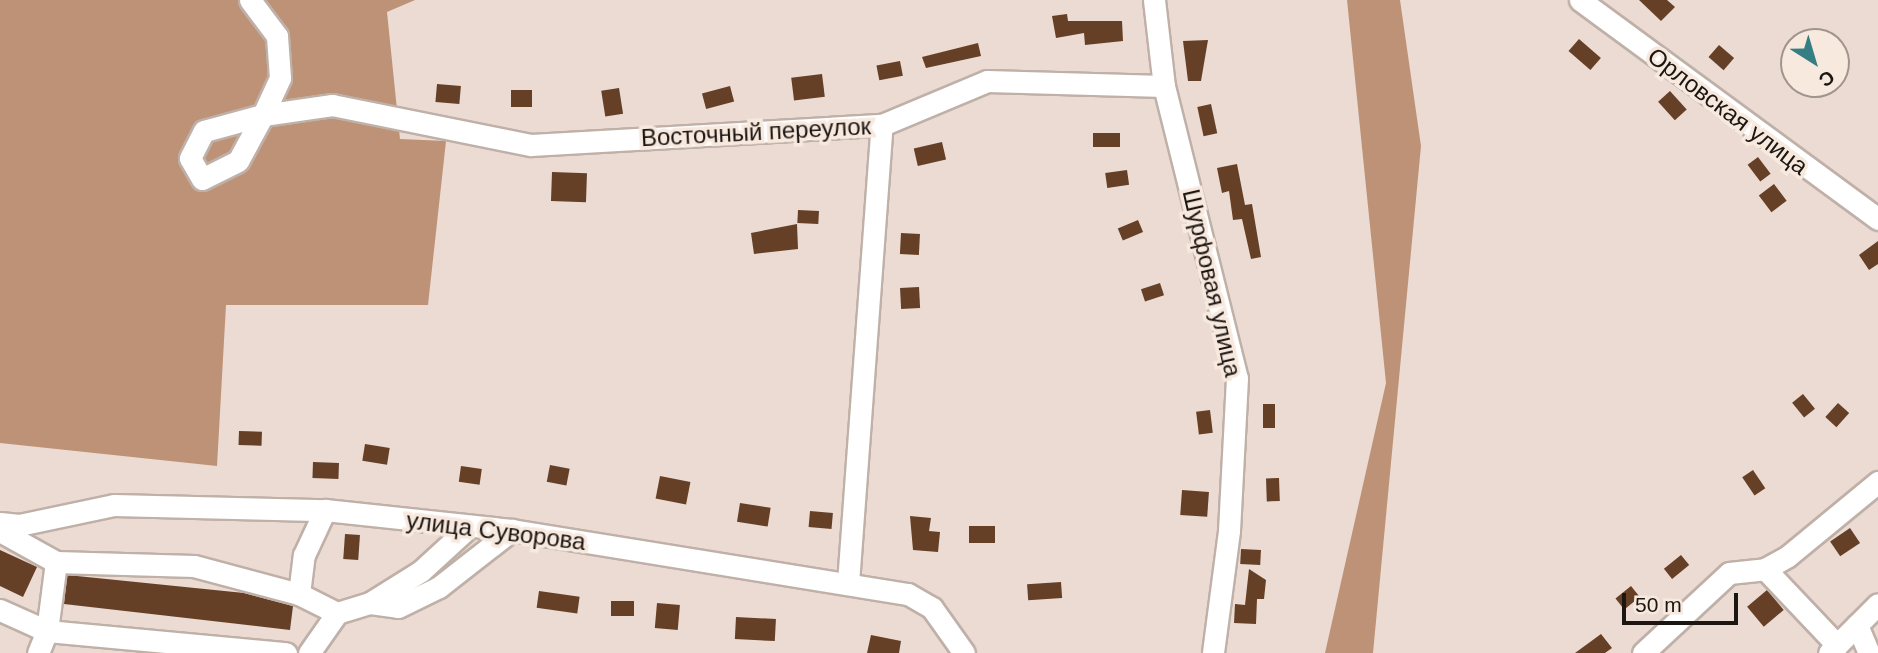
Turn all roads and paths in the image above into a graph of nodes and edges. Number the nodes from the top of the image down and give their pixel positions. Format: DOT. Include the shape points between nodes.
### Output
graph roads {
  1 [pos="250,0"];
  2 [pos="1154,0"];
  3 [pos="1580,0"];
  4 [pos="1164,86"];
  5 [pos="882,125"];
  6 [pos="1878,219"];
  7 [pos="1877,484"];
  8 [pos="325,510"];
  9 [pos="0,523"];
  10 [pos="470,526"];
  11 [pos="512,530"];
  12 [pos="0,531"];
  13 [pos="55,562"];
  14 [pos="1765,569"];
  15 [pos="848,583"];
  16 [pos="299,594"];
  17 [pos="370,603"];
  18 [pos="1878,604"];
  19 [pos="0,610"];
  20 [pos="337,613"];
  21 [pos="1857,625"];
  22 [pos="47,631"];
  23 [pos="1833,649"];
  24 [pos="1650,651"];
  25 [pos="38,653"];
  26 [pos="286,653"];
  27 [pos="309,653"];
  28 [pos="964,653"];
  29 [pos="1213,653"];
  30 [pos="1869,653"];
  1 -- 5 [label="street, Восточный переулок" via="277,36 280,58 280,78 263,116 332,105 531,145"];
  2 -- 4 [label="street, Шурфовая улица"];
  3 -- 6 [label="street, Орловская улица"];
  4 -- 5 [label="street, Восточный переулок" via="988,81"];
  4 -- 29 [label="street, Шурфовая улица" via="1237,379 1229,531"];
  5 -- 15 [label="street"];
  7 -- 14 [label="street"];
  8 -- 9 [label="street, улица Суворова" via="114,505 19,525"];
  8 -- 10 [label="street, улица Суворова"];
  8 -- 16 [label="street" via="304,555"];
  10 -- 11 [label="street, улица Суворова"];
  10 -- 17 [label="street" via="421,571"];
  11 -- 15 [label="street, улица Суворова"];
  11 -- 17 [label="street" via="439,587 398,607"];
  12 -- 13 [label="street"];
  13 -- 16 [label="street" via="194,566"];
  13 -- 22 [label="street"];
  14 -- 23 [label="street"];
  14 -- 24 [label="street" via="1730,573"];
  15 -- 28 [label="street, улица Суворова" via="908,594 932,608"];
  16 -- 20 [label="street"];
  17 -- 20 [label="street"];
  18 -- 21 [label="street"];
  19 -- 22 [label="street"];
  20 -- 27 [label="street"];
  21 -- 23 [label="street"];
  21 -- 30 [label="street"];
  22 -- 25 [label="street"];
  22 -- 26 [label="street"];
}
